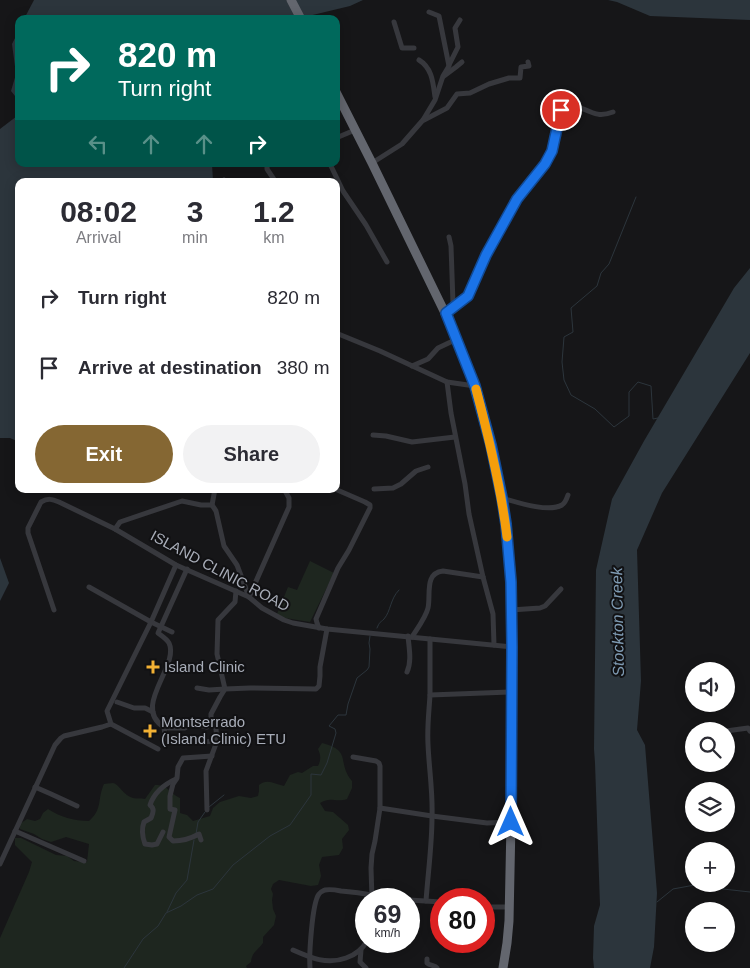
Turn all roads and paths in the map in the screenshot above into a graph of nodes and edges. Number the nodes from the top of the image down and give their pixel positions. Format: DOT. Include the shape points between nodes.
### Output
graph roads {
  1 [pos="291,0"];
  2 [pos="429,12"];
  3 [pos="299,15"];
  4 [pos="460,20"];
  5 [pos="394,22"];
  6 [pos="414,48"];
  7 [pos="419,60"];
  8 [pos="462,62"];
  9 [pos="528,62"];
  10 [pos="449,66"];
  11 [pos="443,76"];
  12 [pos="340,100"];
  13 [pos="435,100"];
  14 [pos="613,112"];
  15 [pos="423,120"];
  16 [pos="355,130"];
  17 [pos="340,136"];
  18 [pos="372,163"];
  19 [pos="340,185"];
  20 [pos="449,237"];
  21 [pos="387,262"];
  22 [pos="457,305"];
  23 [pos="446,313"];
  24 [pos="340,336"];
  25 [pos="456,339"];
  26 [pos="412,366"];
  27 [pos="447,382"];
  28 [pos="475,386"];
  29 [pos="373,435"];
  30 [pos="455,438"];
  31 [pos="428,467"];
  32 [pos="374,489"];
  33 [pos="340,491"];
  34 [pos="214,493"];
  35 [pos="286,493"];
  36 [pos="568,495"];
  37 [pos="502,498"];
  38 [pos="212,504"];
  39 [pos="115,529"];
  40 [pos="176,564"];
  41 [pos="187,569"];
  42 [pos="482,577"];
  43 [pos="89,587"];
  44 [pos="561,589"];
  45 [pos="236,591"];
  46 [pos="249,597"];
  47 [pos="54,610"];
  48 [pos="511,610"];
  49 [pos="151,622"];
  50 [pos="161,626"];
  51 [pos="319,628"];
  52 [pos="327,629"];
  53 [pos="172,632"];
  54 [pos="410,636"];
  55 [pos="430,639"];
  56 [pos="494,645"];
  57 [pos="512,647"];
  58 [pos="407,672"];
  59 [pos="197,688"];
  60 [pos="225,690"];
  61 [pos="512,692"];
  62 [pos="430,695"];
  63 [pos="117,702"];
  64 [pos="152,712"];
  65 [pos="211,721"];
  66 [pos="111,724"];
  67 [pos="168,728"];
  68 [pos="735,730"];
  69 [pos="750,731"];
  70 [pos="167,740"];
  71 [pos="179,740"];
  72 [pos="217,741"];
  73 [pos="158,749"];
  74 [pos="212,756"];
  75 [pos="353,757"];
  76 [pos="177,778"];
  77 [pos="35,788"];
  78 [pos="77,806"];
  79 [pos="380,808"];
  80 [pos="206,810"];
  81 [pos="432,816"];
  82 [pos="511,822"];
  83 [pos="14,832"];
  84 [pos="162,832"];
  85 [pos="201,840"];
  86 [pos="84,860"];
  87 [pos="0,864"];
  88 [pos="372,888"];
  89 [pos="355,894"];
  90 [pos="420,901"];
  91 [pos="426,901"];
  92 [pos="430,901"];
  93 [pos="495,906"];
  94 [pos="509,907"];
  95 [pos="294,950"];
  96 [pos="356,953"];
  97 [pos="361,953"];
  98 [pos="310,958"];
  99 [pos="427,958"];
  100 [pos="310,968"];
  101 [pos="366,968"];
  102 [pos="437,968"];
  103 [pos="503,968"];
  1 -- 3 [label="highway"];
  2 -- 10 [label="street" via="440,16"];
  4 -- 10 [label="street" via="455,28 458,47"];
  5 -- 6 [label="street" via="402,48"];
  7 -- 13 [label="street" via="430,72"];
  8 -- 11 [label="street"];
  9 -- 15 [label="street" via="529,66 521,67 520,78 509,78 470,93 457,94 447,108"];
  10 -- 11 [label="street"];
  11 -- 13 [label="street"];
  12 -- 16 [label="highway"];
  13 -- 15 [label="street"];
  14 -- 22 [label="street" via="597,115 563,104 552,151 517,199 468,296"];
  15 -- 18 [label="street" via="402,144"];
  16 -- 17 [label="street"];
  16 -- 18 [label="highway"];
  18 -- 23 [label="highway"];
  19 -- 21 [label="street"];
  20 -- 22 [label="street" via="453,303"];
  22 -- 23 [label="street"];
  23 -- 25 [label="highway"];
  24 -- 26 [label="street"];
  25 -- 26 [label="street"];
  25 -- 28 [label="highway"];
  26 -- 27 [label="street"];
  27 -- 28 [label="street"];
  27 -- 30 [label="street"];
  28 -- 37 [label="highway"];
  29 -- 30 [label="street" via="412,442"];
  30 -- 42 [label="street"];
  31 -- 32 [label="street" via="416,471 393,488"];
  33 -- 51 [label="street" via="365,502 370,508 338,568 316,619"];
  34 -- 38 [label="street"];
  35 -- 46 [label="street" via="289,507"];
  36 -- 37 [label="street" via="563,504 545,508"];
  37 -- 48 [label="highway"];
  38 -- 39 [label="street" via="182,501 120,522"];
  38 -- 46 [label="street" via="224,546 237,564"];
  39 -- 40 [label="street, ISLAND CLINIC ROAD"];
  39 -- 47 [label="street, ISLAND CLINIC ROAD" via="52,499 41,502 28,533"];
  40 -- 41 [label="street, ISLAND CLINIC ROAD"];
  40 -- 49 [label="street"];
  41 -- 45 [label="street, ISLAND CLINIC ROAD"];
  41 -- 50 [label="street"];
  42 -- 54 [label="street" via="437,572 429,584 428,609"];
  42 -- 56 [label="street" via="493,614"];
  43 -- 49 [label="street"];
  44 -- 48 [label="street" via="545,606"];
  45 -- 46 [label="street, ISLAND CLINIC ROAD"];
  45 -- 60 [label="street" via="235,602 218,620 217,654"];
  46 -- 51 [label="street, ISLAND CLINIC ROAD" via="284,620"];
  48 -- 57 [label="highway"];
  49 -- 50 [label="street"];
  49 -- 66 [label="street" via="107,711"];
  50 -- 53 [label="street"];
  50 -- 64 [label="street" via="158,633 169,642 170,655 156,690"];
  51 -- 52 [label="street, ISLAND CLINIC ROAD"];
  52 -- 54 [label="street, ISLAND CLINIC ROAD"];
  52 -- 60 [label="street" via="316,689"];
  54 -- 55 [label="street, ISLAND CLINIC ROAD"];
  54 -- 58 [label="street"];
  55 -- 56 [label="street, ISLAND CLINIC ROAD"];
  55 -- 62 [label="street"];
  56 -- 57 [label="street, ISLAND CLINIC ROAD"];
  57 -- 61 [label="highway"];
  59 -- 60 [label="street"];
  60 -- 65 [label="street" via="211,714"];
  61 -- 62 [label="street"];
  61 -- 82 [label="highway"];
  62 -- 81 [label="street" via="427,728"];
  63 -- 64 [label="street"];
  64 -- 70 [label="street" via="164,728"];
  65 -- 67 [label="street" via="207,727 192,723 185,728"];
  65 -- 72 [label="street"];
  66 -- 73 [label="street"];
  66 -- 77 [label="street" via="61,738"];
  68 -- 69 [label="street" via="748,728"];
  71 -- 72 [label="street"];
  72 -- 74 [label="street"];
  74 -- 76 [label="street" via="183,758"];
  74 -- 80 [label="street" via="206,771"];
  75 -- 79 [label="street" via="380,766"];
  76 -- 84 [label="street" via="152,799 150,805 154,811 142,827 145,844 157,844"];
  76 -- 85 [label="street" via="170,796 170,809 175,810 169,837 173,841 181,841 199,834"];
  77 -- 78 [label="street"];
  77 -- 83 [label="street"];
  79 -- 81 [label="street"];
  79 -- 88 [label="street" via="372,854"];
  81 -- 82 [label="street" via="487,823"];
  81 -- 91 [label="street"];
  82 -- 94 [label="highway"];
  83 -- 86 [label="street"];
  83 -- 87 [label="street"];
  89 -- 98 [label="street" via="325,890 318,895"];
  90 -- 91 [label="street"];
  91 -- 92 [label="street"];
  93 -- 94 [label="street"];
  94 -- 103 [label="highway"];
  95 -- 98 [label="street"];
  96 -- 98 [label="street" via="339,960"];
  97 -- 101 [label="street" via="360,963"];
  98 -- 100 [label="street"];
  99 -- 102 [label="street" via="427,963"];
}
